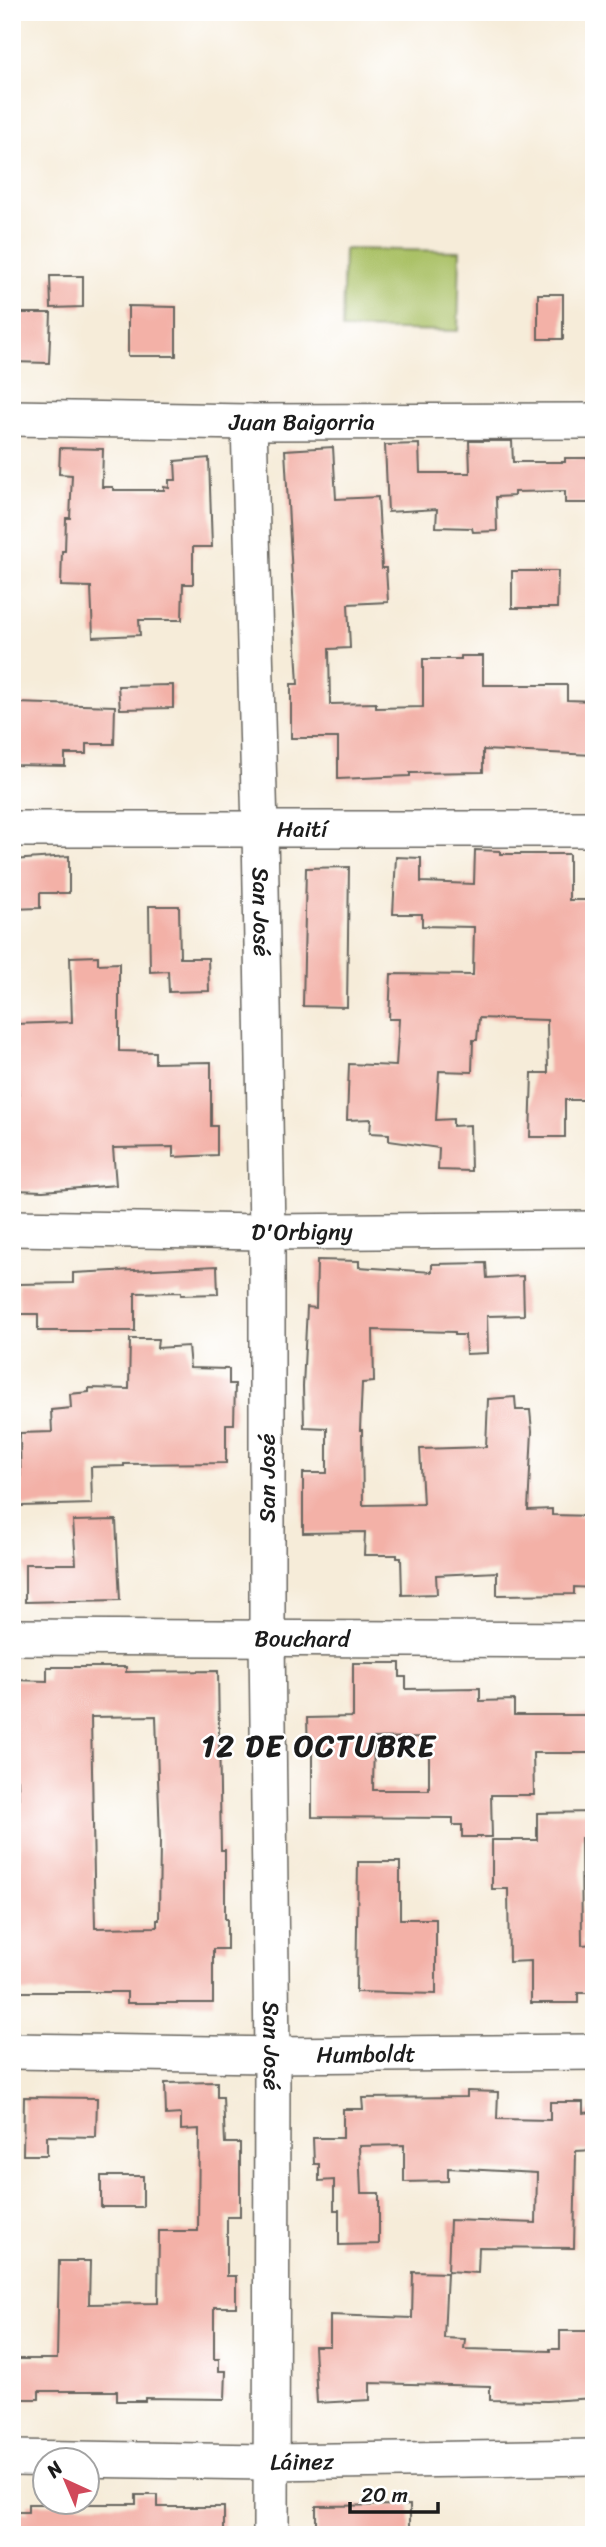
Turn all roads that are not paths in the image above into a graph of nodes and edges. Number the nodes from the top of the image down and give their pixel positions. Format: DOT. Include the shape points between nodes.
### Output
graph roads {
  1 [pos="12,418"];
  2 [pos="594,421"];
  3 [pos="249,422"];
  4 [pos="12,829"];
  5 [pos="594,829"];
  6 [pos="260,830"];
  7 [pos="12,1228"];
  8 [pos="594,1229"];
  9 [pos="267,1232"];
  10 [pos="12,1637"];
  11 [pos="267,1639"];
  12 [pos="594,1640"];
  13 [pos="12,2051"];
  14 [pos="594,2052"];
  15 [pos="272,2055"];
  16 [pos="594,2456"];
  17 [pos="12,2458"];
  18 [pos="270,2462"];
  19 [pos="271,2535"];
  1 -- 3 [label="street, Juan Baigorria"];
  2 -- 3 [label="street, Juan Baigorria"];
  3 -- 6 [label="street, San José"];
  4 -- 6 [label="street, Haití"];
  5 -- 6 [label="street, Haití"];
  6 -- 9 [label="street, San José"];
  7 -- 9 [label="street, D'Orbigny"];
  8 -- 9 [label="street, D'Orbigny"];
  9 -- 11 [label="street, San José"];
  10 -- 11 [label="street, Bouchard"];
  11 -- 12 [label="street, Bouchard"];
  11 -- 15 [label="street, San José"];
  13 -- 15 [label="street, Humboldt"];
  14 -- 15 [label="street, Humboldt"];
  15 -- 18 [label="street, San José"];
  16 -- 18 [label="street, Láinez"];
  17 -- 18 [label="street, Láinez"];
  18 -- 19 [label="street, San José"];
}
